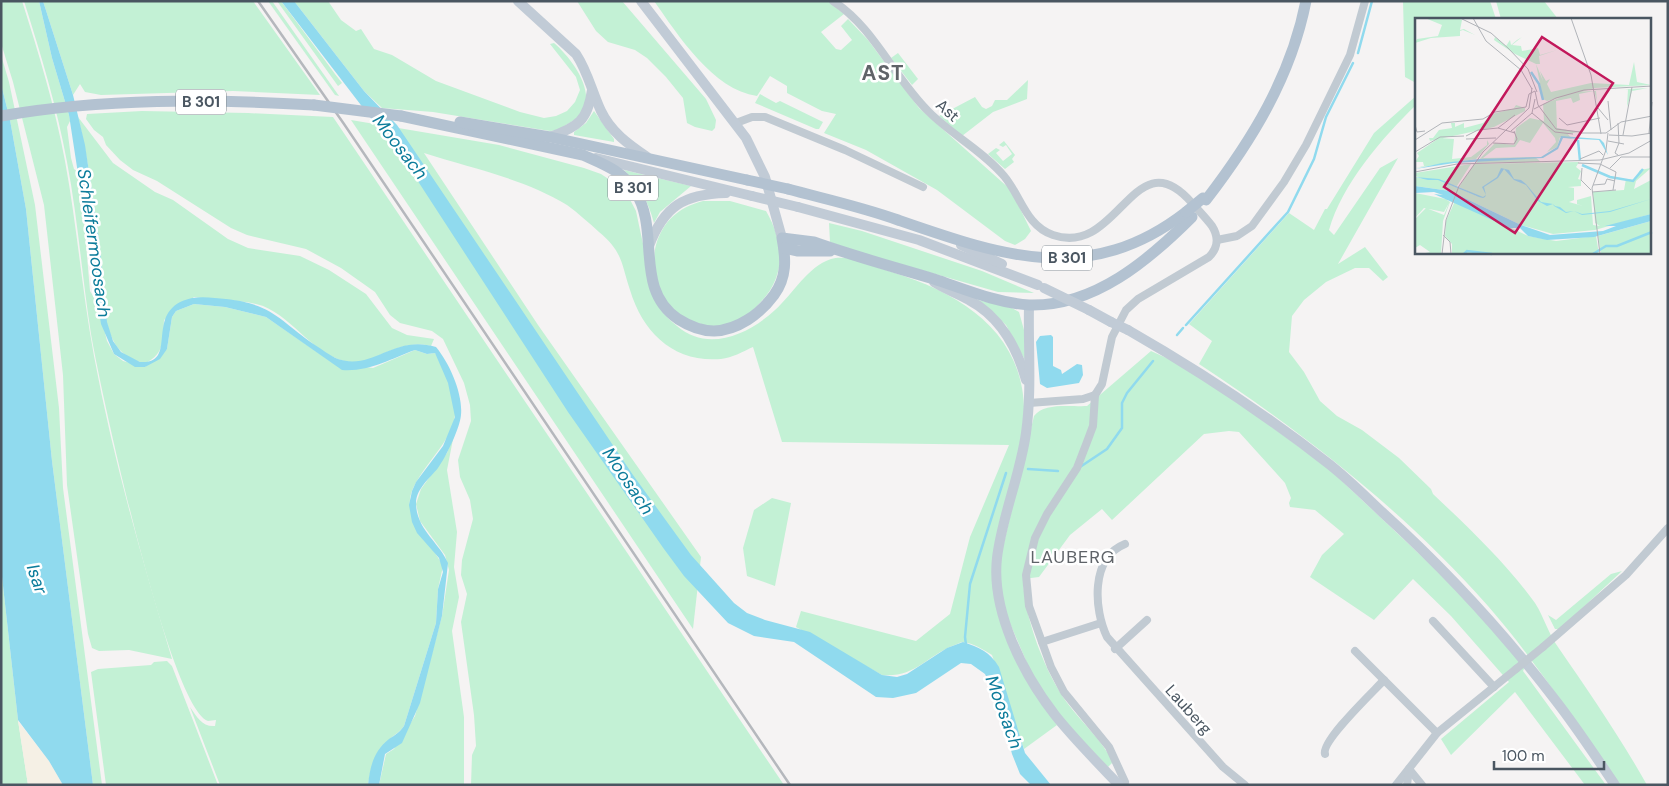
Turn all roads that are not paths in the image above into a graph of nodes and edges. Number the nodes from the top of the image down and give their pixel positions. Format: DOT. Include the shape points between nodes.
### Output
graph roads {
  1 [pos="518,1"];
  2 [pos="641,1"];
  3 [pos="833,1"];
  4 [pos="1306,1"];
  5 [pos="1365,1"];
  6 [pos="592,86"];
  7 [pos="1,116"];
  8 [pos="401,116"];
  9 [pos="736,123"];
  10 [pos="550,137"];
  11 [pos="583,155"];
  12 [pos="647,157"];
  13 [pos="923,187"];
  14 [pos="737,192"];
  15 [pos="1189,215"];
  16 [pos="940,235"];
  17 [pos="1217,240"];
  18 [pos="783,243"];
  19 [pos="649,246"];
  20 [pos="809,251"];
  21 [pos="837,251"];
  22 [pos="785,271"];
  23 [pos="926,277"];
  24 [pos="1041,286"];
  25 [pos="1029,304"];
  26 [pos="1095,395"];
  27 [pos="1029,398"];
  28 [pos="1668,528"];
  29 [pos="1125,544"];
  30 [pos="1147,620"];
  31 [pos="1433,621"];
  32 [pos="1100,622"];
  33 [pos="1042,642"];
  34 [pos="1115,649"];
  35 [pos="1355,651"];
  36 [pos="1384,680"];
  37 [pos="1494,687"];
  38 [pos="1437,734"];
  39 [pos="1325,754"];
  40 [pos="1409,769"];
  41 [pos="1122,783"];
  42 [pos="1245,785"];
  43 [pos="1396,785"];
  44 [pos="1407,785"];
  45 [pos="1422,785"];
  46 [pos="1615,785"];
  1 -- 6 [label="main road, B 301" via="576,54"];
  2 -- 9 [label="main road, B 301"];
  3 -- 17 [label="street, Ast" via="847,10 929,113 1004,175 1035,225 1056,236 1072,238 1087,235 1103,226 1138,190 1151,184 1165,183 1182,191 1212,226"];
  4 -- 15 [label="main road, B 301, bridge" via="1292,53 1257,128 1218,185"];
  5 -- 17 [label="street" via="1350,55 1306,145 1274,197 1242,234"];
  6 -- 10 [label="main road" via="590,106 577,125"];
  6 -- 12 [label="main road, B 301" via="601,111 615,132"];
  7 -- 8 [label="main road, B 301, bridge" via="87,104 249,101"];
  8 -- 10 [label="main road, B 301" via="477,124"];
  8 -- 11 [label="main road, B 301"];
  9 -- 13 [label="street" via="752,117 765,117"];
  9 -- 18 [label="main road, B 301" via="761,166"];
  10 -- 12 [label="main road, B 301"];
  11 -- 14 [label="main road, B 301"];
  11 -- 19 [label="main road, B 301" via="611,167 635,190 645,210"];
  12 -- 16 [label="main road, B 301, bridge" via="867,210"];
  14 -- 19 [label="main road, B 301" via="704,194 681,202 662,218"];
  14 -- 24 [label="main road, B 301, bridge" via="911,238"];
  15 -- 16 [label="main road, B 301" via="1134,244 1089,256 1020,256"];
  15 -- 25 [label="main road, B 301" via="1165,243 1094,291 1074,299"];
  16 -- 24 [label="main road, B 301"];
  17 -- 26 [label="street" via="1214,252 1204,262 1138,299 1126,310 1112,337 1102,384"];
  18 -- 20 [label="main road, B 301"];
  18 -- 21 [label="main road, B 301" via="806,240"];
  18 -- 22 [label="main road, B 301"];
  19 -- 22 [label="main road, B 301" via="651,277 662,303 681,320 704,330 730,328 753,316 776,292"];
  20 -- 21 [label="main road, B 301"];
  20 -- 22 [label="main road, B 301"];
  21 -- 23 [label="main road, B 301"];
  23 -- 25 [label="main road, B 301" via="982,295"];
  23 -- 27 [label="main road" via="976,304 1002,328 1020,360"];
  24 -- 46 [label="main road, bridge" via="1185,363 1269,418 1331,465 1467,594 1557,702"];
  25 -- 27 [label="main road"];
  26 -- 27 [label="street" via="1083,400"];
  26 -- 33 [label="street" via="1093,426 1085,449 1035,538 1027,568 1030,606"];
  27 -- 41 [label="main road" via="1024,443 1000,545 998,601 1007,628 1041,695 1056,716"];
  28 -- 37 [label="street, bridge" via="1626,575"];
  29 -- 32 [label="street, Lauberg" via="1112,554 1101,572 1098,596"];
  30 -- 34 [label="street"];
  31 -- 37 [label="street"];
  32 -- 33 [label="street"];
  32 -- 34 [label="street, Lauberg"];
  33 -- 41 [label="street" via="1064,692 1109,747"];
  34 -- 42 [label="street, Lauberg" via="1223,767"];
  35 -- 36 [label="street"];
  36 -- 38 [label="street"];
  36 -- 39 [label="street" via="1326,746"];
  37 -- 38 [label="street"];
  38 -- 40 [label="street"];
  40 -- 43 [label="street"];
  40 -- 44 [label="street"];
  40 -- 45 [label="street"];
}
